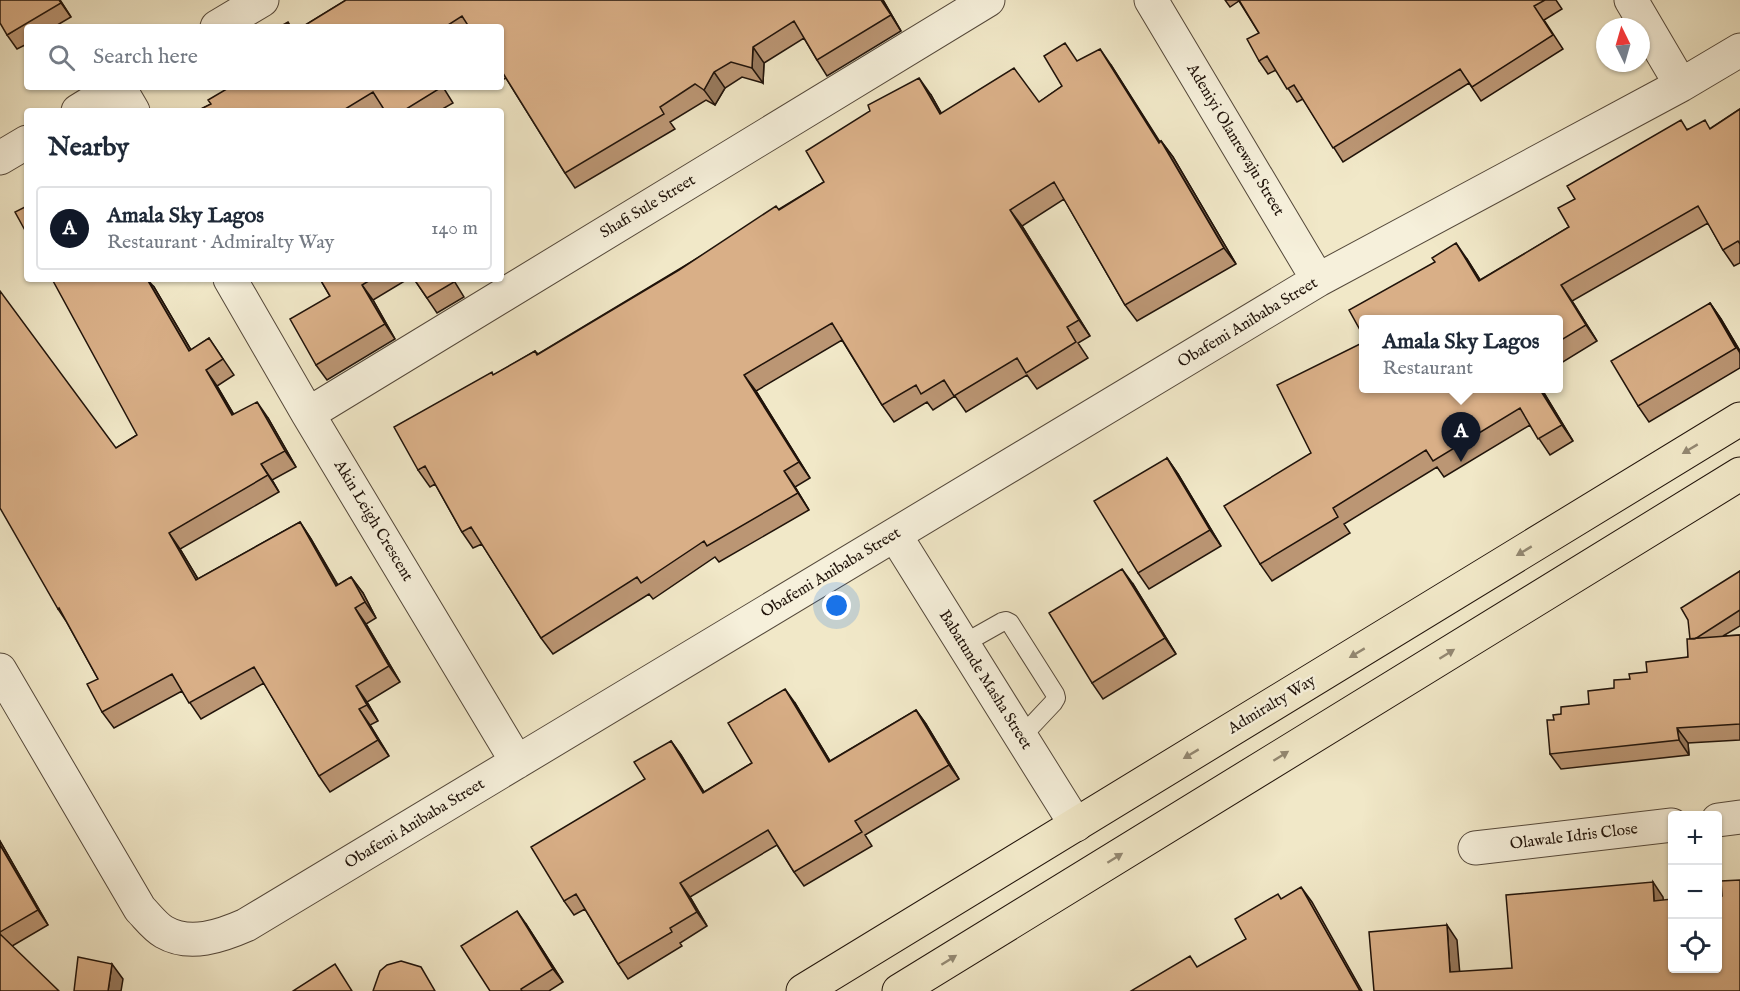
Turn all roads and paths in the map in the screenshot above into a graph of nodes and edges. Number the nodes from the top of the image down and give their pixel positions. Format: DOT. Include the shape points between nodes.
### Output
graph roads {
  1 [pos="262,0"];
  2 [pos="988,0"];
  3 [pos="1151,0"];
  4 [pos="1631,0"];
  5 [pos="222,24"];
  6 [pos="1740,50"];
  7 [pos="1681,86"];
  8 [pos="113,90"];
  9 [pos="120,90"];
  10 [pos="83,108"];
  11 [pos="131,108"];
  12 [pos="24,144"];
  13 [pos="0,158"];
  14 [pos="1318,280"];
  15 [pos="232,282"];
  16 [pos="308,414"];
  17 [pos="1740,419"];
  18 [pos="1740,474"];
  19 [pos="895,535"];
  20 [pos="963,644"];
  21 [pos="0,670"];
  22 [pos="1021,737"];
  23 [pos="518,762"];
  24 [pos="1740,817"];
  25 [pos="1722,819"];
  26 [pos="1076,825"];
  27 [pos="1668,825"];
  28 [pos="1475,848"];
  29 [pos="803,991"];
  30 [pos="899,991"];
  1 -- 5 [label="street"];
  2 -- 16 [label="street, Shafi Sule Street"];
  3 -- 14 [label="street, Adeniyi Olanrewaju Street"];
  4 -- 7 [label="street"];
  6 -- 7 [label="street, Obafemi Anibaba Street"];
  7 -- 14 [label="street, Obafemi Anibaba Street"];
  8 -- 10 [label="street"];
  9 -- 11 [label="street"];
  12 -- 13 [label="street"];
  14 -- 19 [label="street, Obafemi Anibaba Street"];
  15 -- 16 [label="street, Akin Leigh Crescent"];
  16 -- 23 [label="street, Akin Leigh Crescent"];
  17 -- 26 [label="main road, Admiralty Way, one-way"];
  30 -- 18 [label="main road, one-way"];
  19 -- 20 [label="street, Babatunde Masha Street"];
  19 -- 23 [label="street, Obafemi Anibaba Street"];
  20 -- 22 [label="street, Babatunde Masha Street"];
  20 -- 22 [label="lane" via="1002,622 1010,623 1055,694 1053,702"];
  21 -- 23 [label="street, Obafemi Anibaba Street" via="140,909 163,932 188,940 217,937 246,925"];
  22 -- 26 [label="street, Babatunde Masha Street"];
  24 -- 25 [label="street"];
  26 -- 29 [label="main road, Admiralty Way"];
  27 -- 28 [label="street, Olawale Idris Close"];
}
